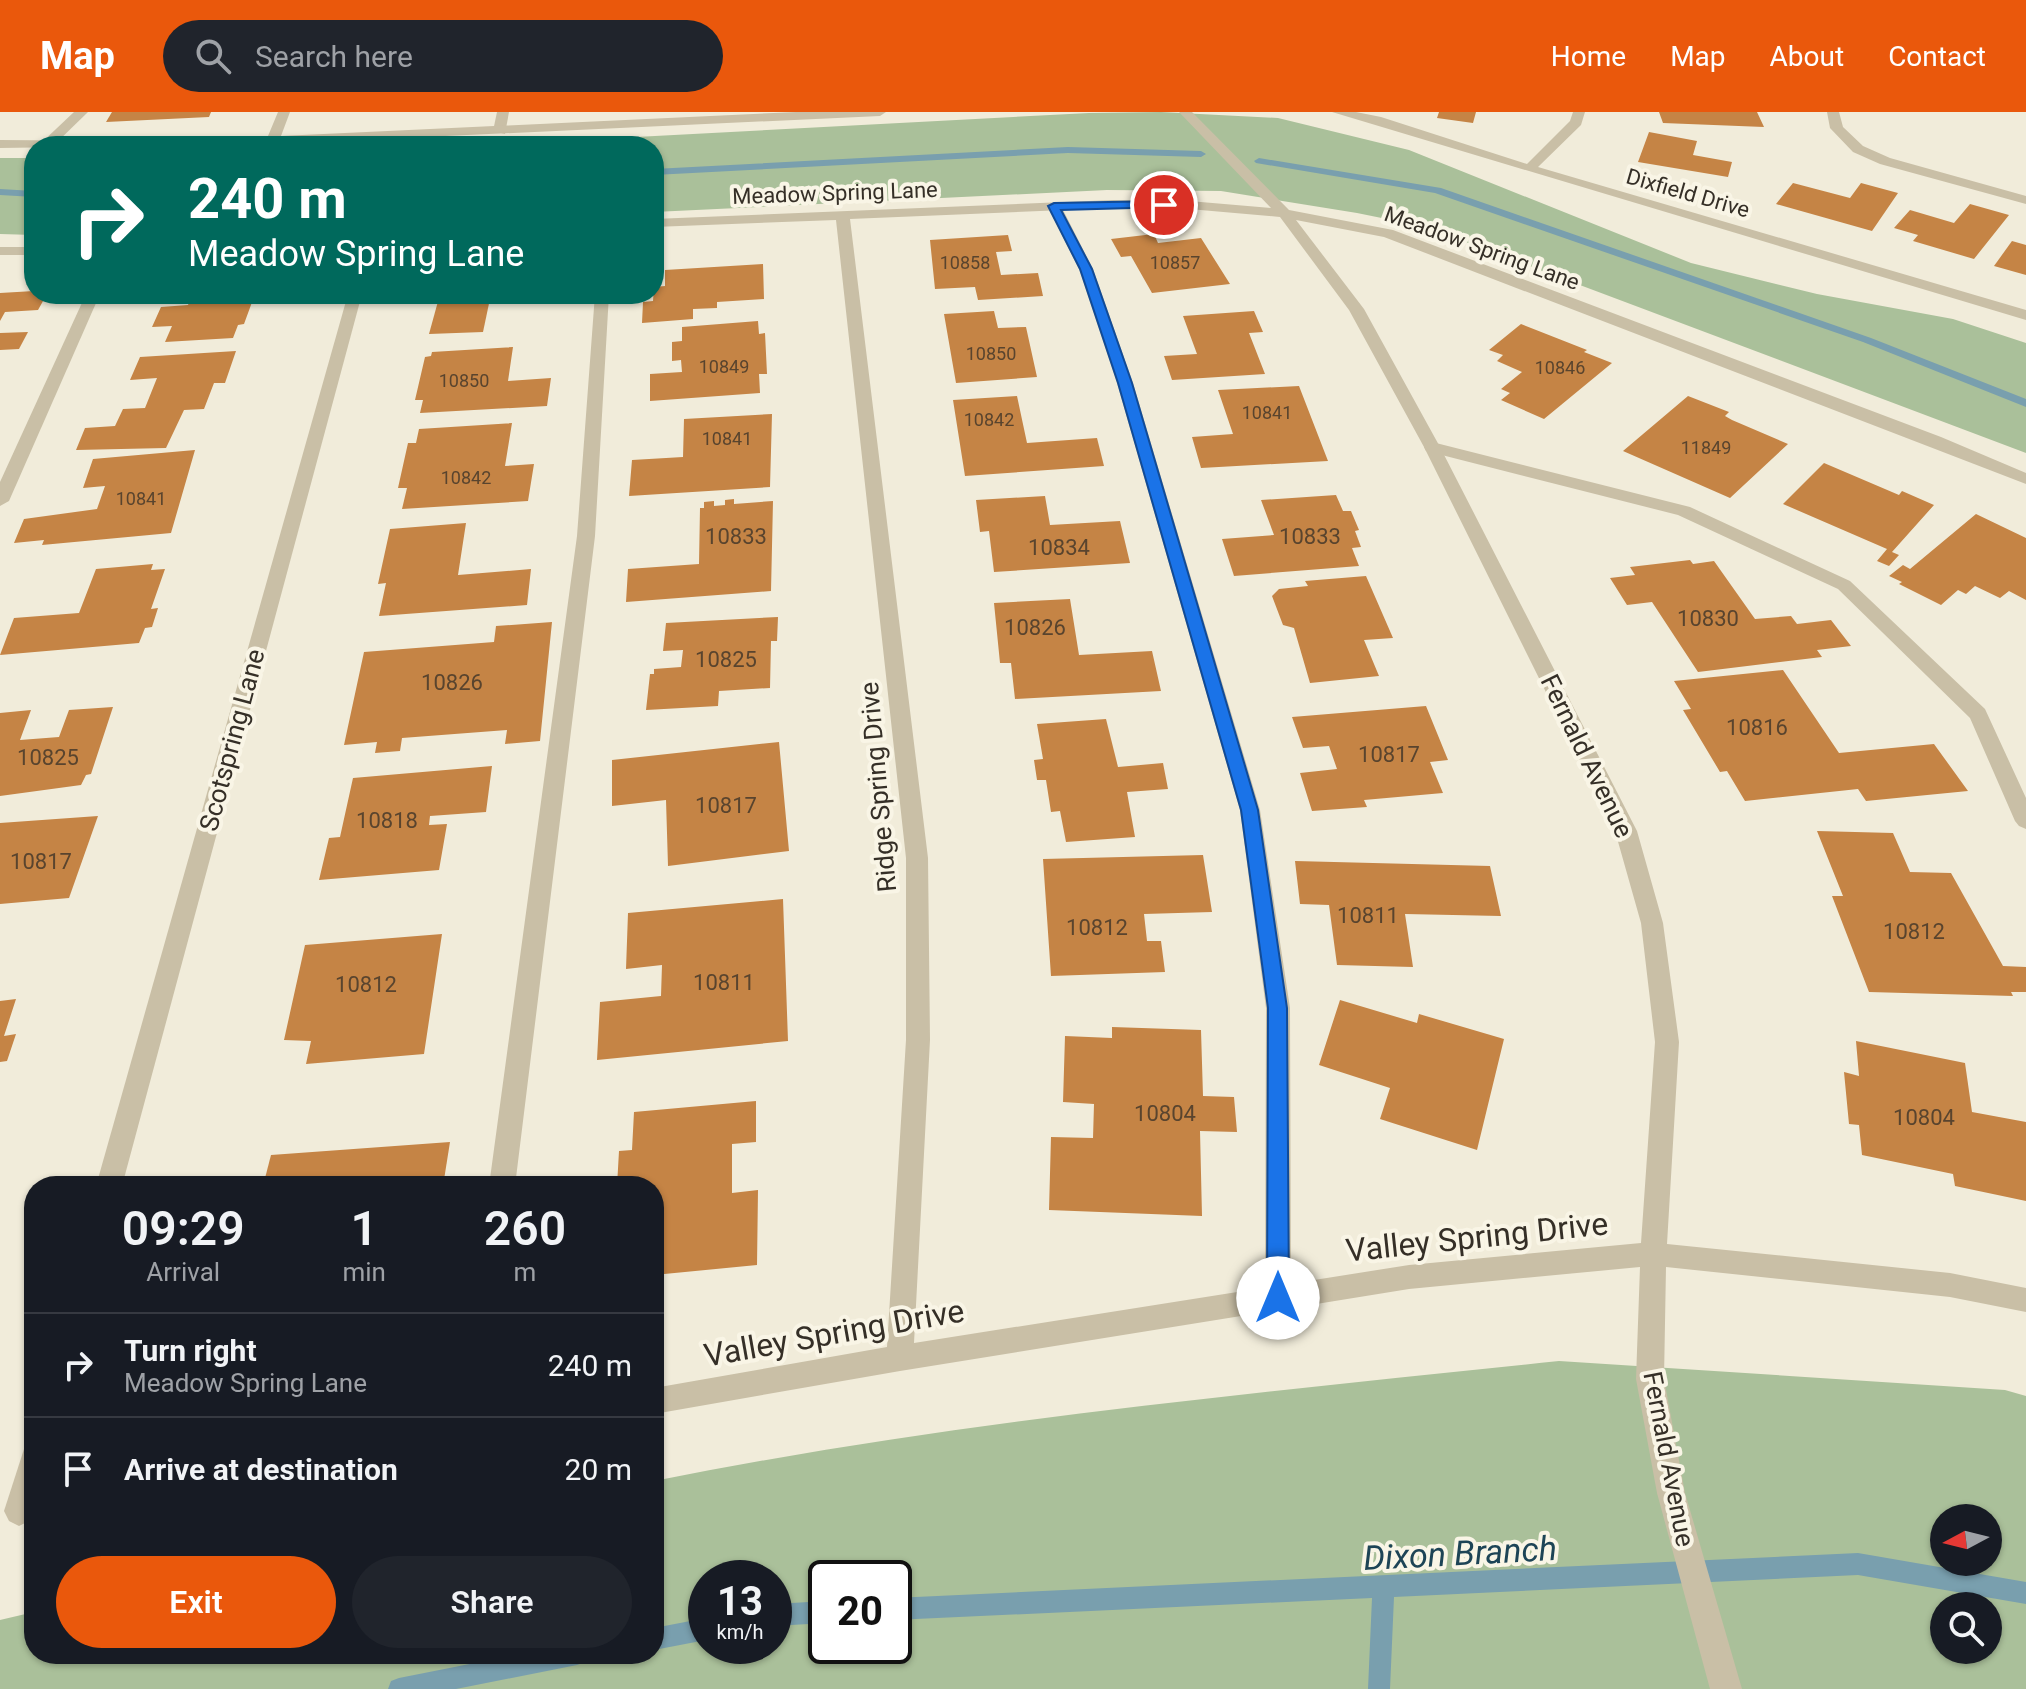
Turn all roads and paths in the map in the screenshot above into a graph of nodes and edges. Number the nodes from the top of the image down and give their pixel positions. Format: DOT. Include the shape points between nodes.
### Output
graph roads {
  1 [pos="82,112"];
  2 [pos="284,112"];
  3 [pos="503,112"];
  4 [pos="880,112"];
  5 [pos="1185,112"];
  6 [pos="1338,112"];
  7 [pos="1579,112"];
  8 [pos="1833,112"];
  9 [pos="714,116"];
  10 [pos="1374,116"];
  11 [pos="500,131"];
  12 [pos="56,136"];
  13 [pos="275,136"];
  14 [pos="374,136"];
  15 [pos="0,144"];
  16 [pos="24,145"];
  17 [pos="1529,169"];
  18 [pos="2026,200"];
  19 [pos="1054,206"];
  20 [pos="1284,213"];
  21 [pos="842,214"];
  22 [pos="664,223"];
  23 [pos="0,251"];
  24 [pos="24,251"];
  25 [pos="89,304"];
  26 [pos="352,304"];
  27 [pos="601,304"];
  28 [pos="2026,315"];
  29 [pos="1432,447"];
  30 [pos="2026,479"];
  31 [pos="0,501"];
  32 [pos="2026,821"];
  33 [pos="112,1176"];
  34 [pos="503,1176"];
  35 [pos="1653,1254"];
  36 [pos="1278,1298"];
  37 [pos="2026,1300"];
  38 [pos="900,1358"];
  39 [pos="664,1399"];
  40 [pos="24,1493"];
  41 [pos="18,1513"];
  42 [pos="1726,1689"];
  1 -- 12 [label="street"];
  2 -- 13 [label="street"];
  3 -- 11 [label="street"];
  4 -- 9 [label="street"];
  5 -- 20 [label="street, Fernald Avenue"];
  6 -- 10 [label="street, Dixfield Drive"];
  7 -- 17 [label="street" via="1576,122"];
  8 -- 18 [label="street" via="1837,128 1858,149"];
  9 -- 11 [label="street"];
  10 -- 17 [label="street, Dixfield Drive"];
  11 -- 14 [label="street"];
  15 -- 16 [label="street"];
  17 -- 28 [label="street, Dixfield Drive"];
  19 -- 20 [label="street, Meadow Spring Lane" via="1189,205"];
  19 -- 21 [label="street, Meadow Spring Lane"];
  19 -- 36 [label="street" via="1086,269 1125,383 1250,810 1278,1008"];
  20 -- 29 [label="street, Fernald Avenue" via="1356,309"];
  20 -- 30 [label="street, Meadow Spring Lane" via="1388,233"];
  21 -- 22 [label="street, Meadow Spring Lane"];
  21 -- 38 [label="street, Ridge Spring Drive" via="917,858 918,1040"];
  23 -- 24 [label="street"];
  25 -- 31 [label="street"];
  26 -- 33 [label="street, Scotspring Lane"];
  27 -- 34 [label="street" via="586,536"];
  29 -- 32 [label="street" via="1684,511 1844,585 1978,714"];
  29 -- 35 [label="street, Fernald Avenue" via="1626,831 1645,897 1667,1042"];
  35 -- 36 [label="street, Valley Spring Drive" via="1409,1277"];
  35 -- 37 [label="street, Valley Spring Drive" via="1950,1285"];
  35 -- 42 [label="street, Fernald Avenue" via="1650,1379 1671,1493"];
  36 -- 38 [label="street, Valley Spring Drive"];
  38 -- 39 [label="street, Valley Spring Drive"];
  40 -- 41 [label="street"];
}
